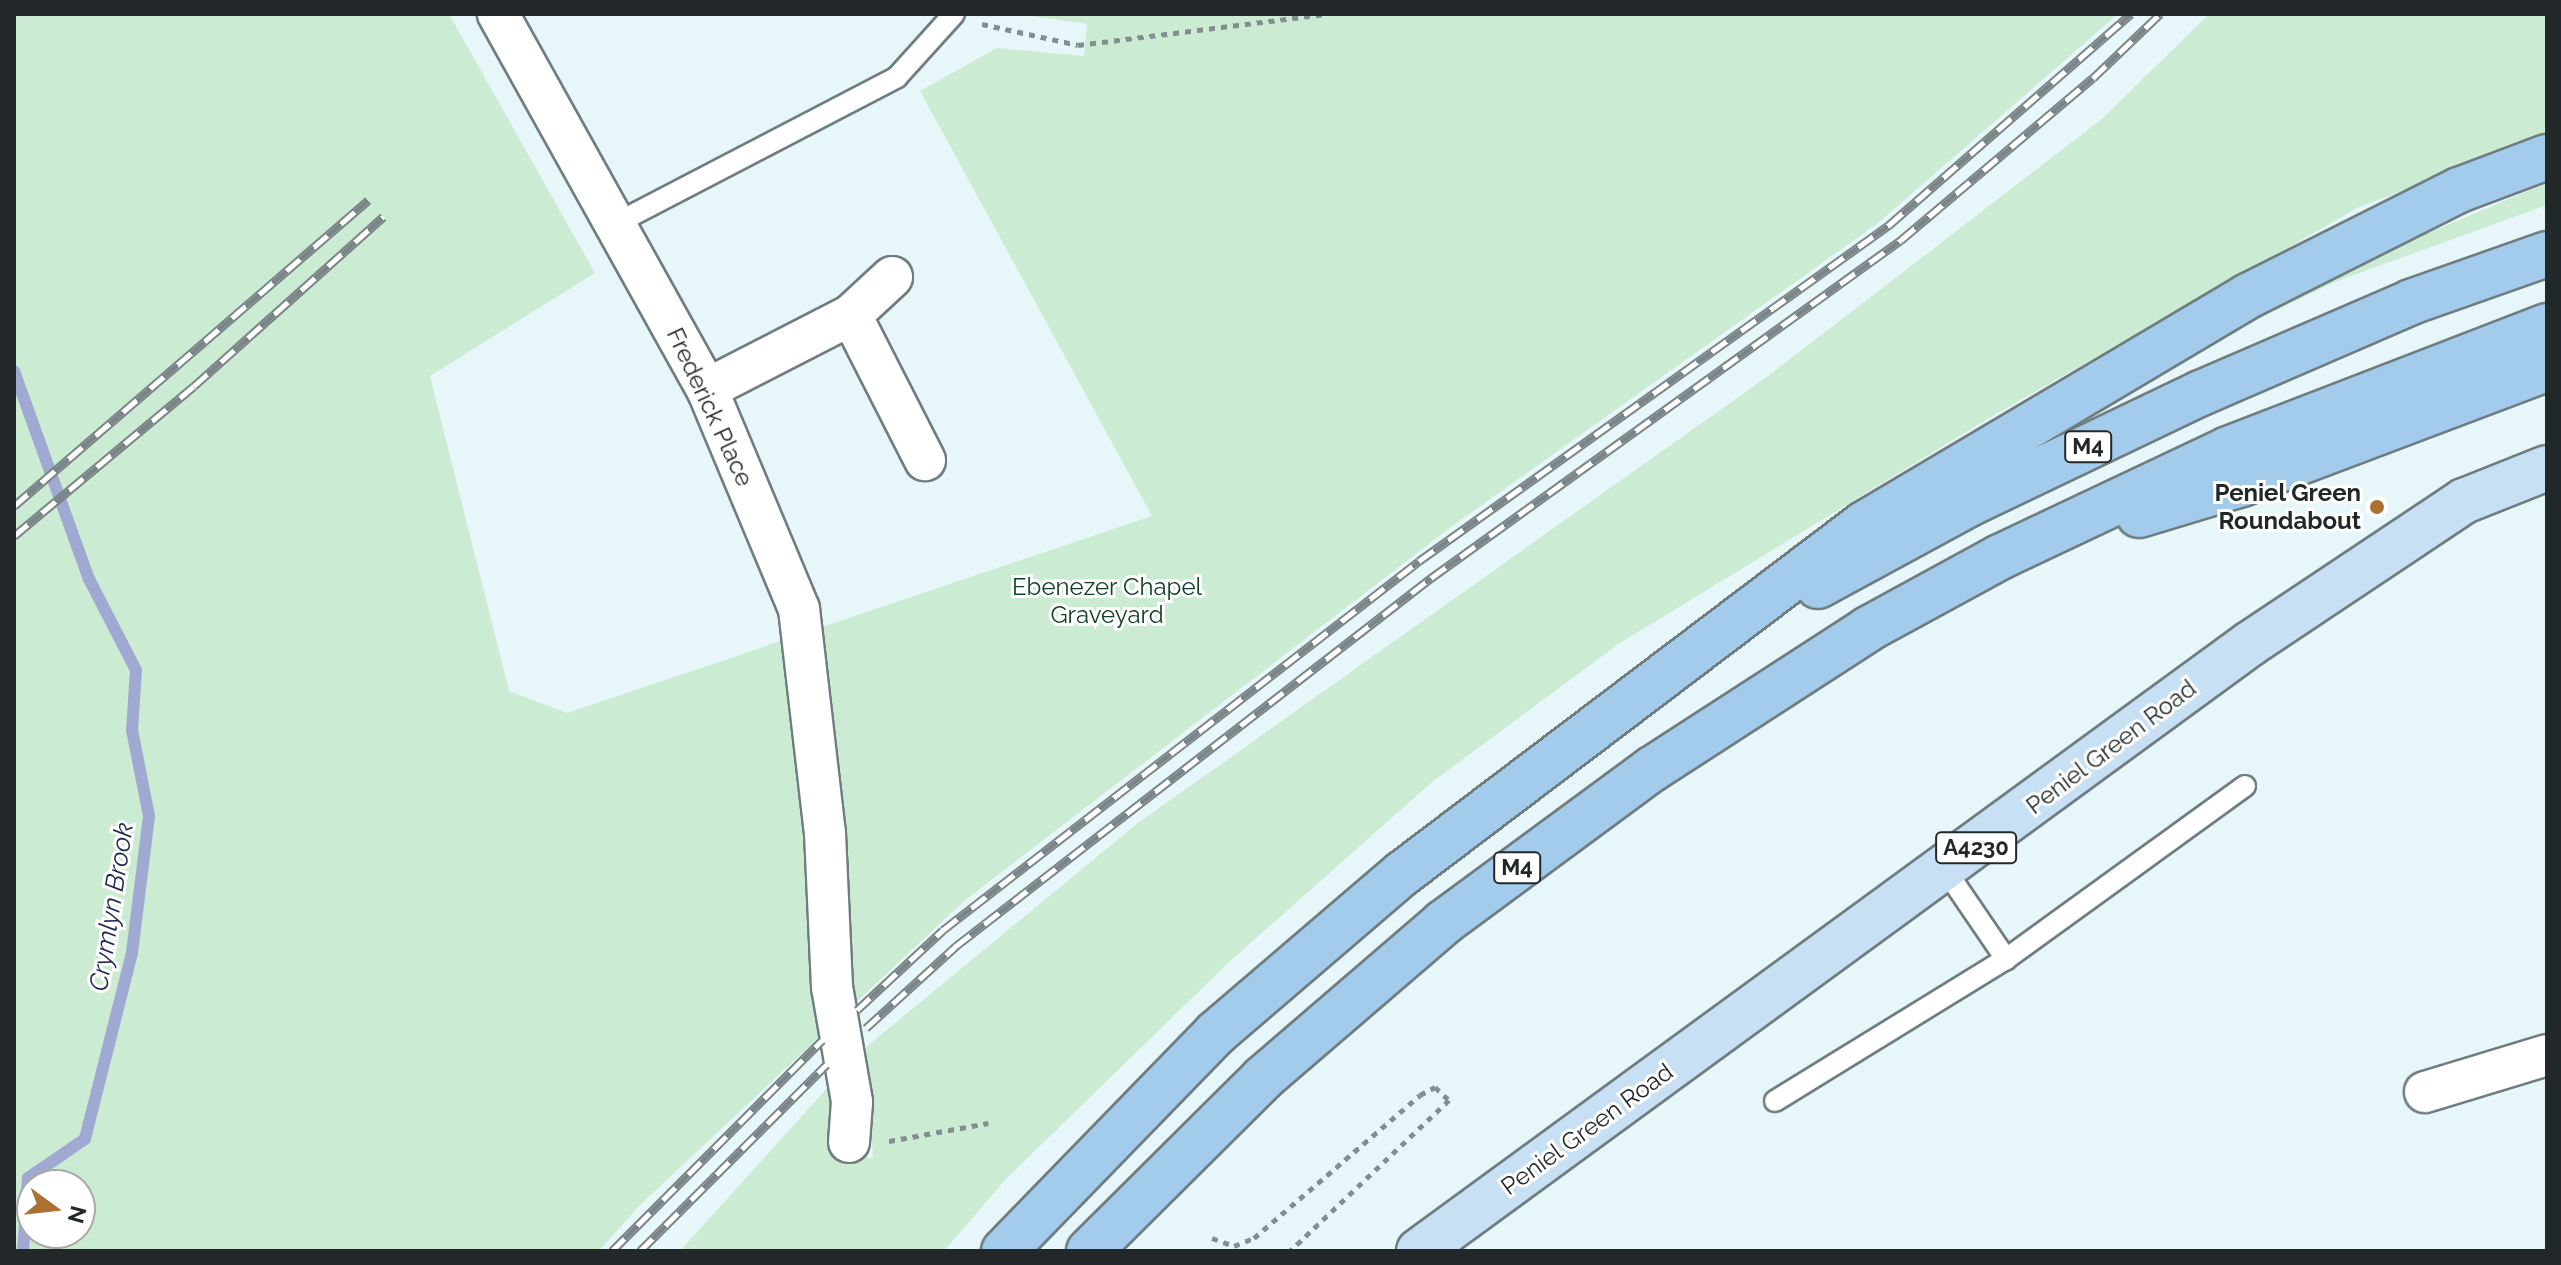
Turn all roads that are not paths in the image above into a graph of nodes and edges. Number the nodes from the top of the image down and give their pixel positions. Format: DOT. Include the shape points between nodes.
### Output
graph roads {
  1 [pos="498,14"];
  2 [pos="951,18"];
  3 [pos="2547,157"];
  4 [pos="615,224"];
  5 [pos="2547,254"];
  6 [pos="892,277"];
  7 [pos="851,315"];
  8 [pos="2547,326"];
  9 [pos="2547,369"];
  10 [pos="707,389"];
  11 [pos="925,460"];
  12 [pos="2547,468"];
  13 [pos="2000,557"];
  14 [pos="1651,684"];
  15 [pos="2245,786"];
  16 [pos="1946,871"];
  17 [pos="2006,959"];
  18 [pos="2547,1055"];
  19 [pos="2425,1092"];
  20 [pos="1775,1101"];
  21 [pos="849,1142"];
  22 [pos="1004,1251"];
  23 [pos="1089,1251"];
  24 [pos="1419,1251"];
  1 -- 4 [label="street, Frederick Place"];
  2 -- 4 [label="lane" via="897,77"];
  3 -- 14 [label="highway, M4" via="2459,190 2248,296 1864,524"];
  4 -- 10 [label="street, Frederick Place"];
  5 -- 14 [label="highway, M4" via="2397,308 1971,503"];
  6 -- 7 [label="street"];
  7 -- 10 [label="street"];
  7 -- 11 [label="street"];
  8 -- 13 [label="highway, M4" via="2228,449"];
  9 -- 13 [label="highway, M4" via="2242,484"];
  10 -- 21 [label="street, Frederick Place" via="799,609 825,833 832,987 852,1102"];
  12 -- 16 [label="main road, Peniel Green Road / A4230" via="2464,501 2398,542 2251,643"];
  13 -- 23 [label="highway, M4" via="1868,629 1652,769 1443,923 1263,1078"];
  14 -- 22 [label="highway, M4" via="1403,873 1216,1033"];
  15 -- 17 [label="lane"];
  16 -- 17 [label="lane"];
  16 -- 24 [label="main road, Peniel Green Road / A4230"];
  17 -- 20 [label="lane"];
  18 -- 19 [label="street"];
}
